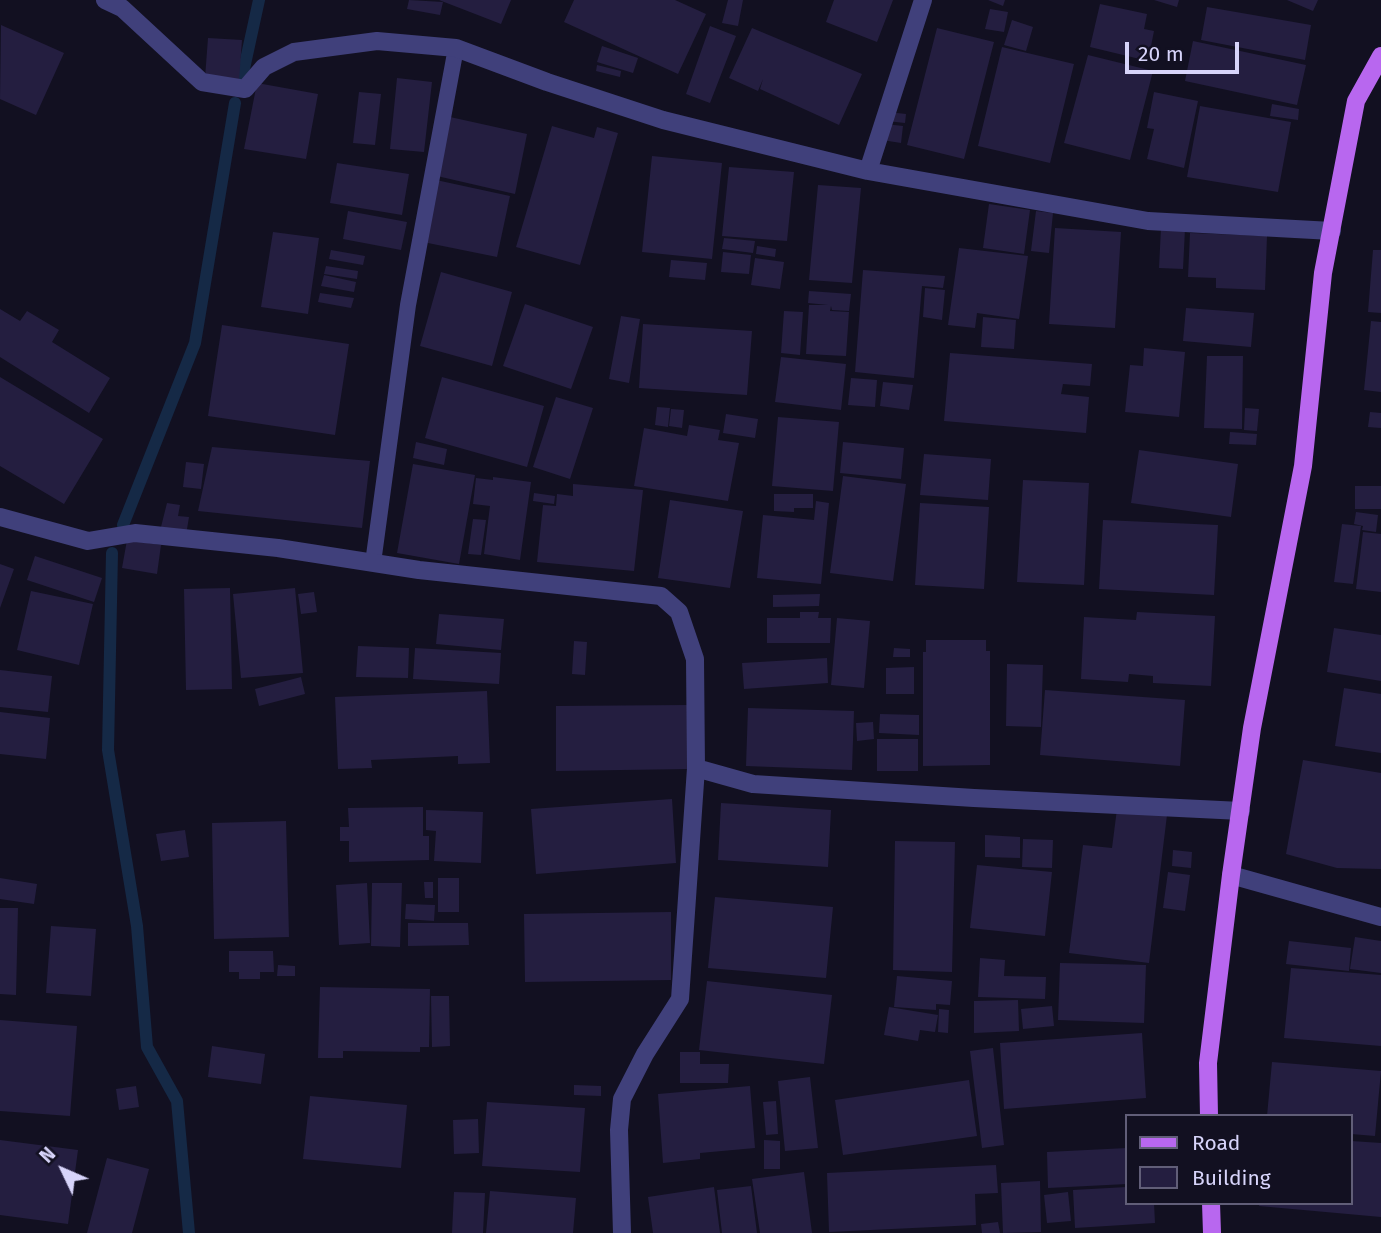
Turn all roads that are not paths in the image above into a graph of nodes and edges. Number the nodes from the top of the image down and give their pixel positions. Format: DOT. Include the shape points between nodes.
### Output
graph roads {
  1 [pos="105,0"];
  2 [pos="923,0"];
  3 [pos="456,48"];
  4 [pos="1381,56"];
  5 [pos="1374,83"];
  6 [pos="868,171"];
  7 [pos="1332,230"];
  8 [pos="0,517"];
  9 [pos="373,563"];
  10 [pos="696,768"];
  11 [pos="1241,811"];
  12 [pos="1231,875"];
  13 [pos="1381,917"];
  14 [pos="1209,1114"];
  15 [pos="1211,1205"];
  16 [pos="622,1233"];
  17 [pos="1212,1233"];
  1 -- 3 [label="street" via="122,8 202,82 245,89 264,67 293,52 377,41"];
  2 -- 6 [label="street"];
  3 -- 6 [label="street" via="663,120"];
  3 -- 9 [label="lane" via="408,305"];
  4 -- 5 [label="main road"];
  5 -- 7 [label="main road" via="1356,101"];
  6 -- 7 [label="street" via="1148,221"];
  7 -- 11 [label="main road" via="1323,273 1303,466 1252,728"];
  8 -- 9 [label="street" via="88,541 135,533"];
  9 -- 10 [label="street" via="661,596 678,612 695,659"];
  10 -- 11 [label="street" via="753,784"];
  10 -- 16 [label="street" via="680,999 622,1099"];
  11 -- 12 [label="main road"];
  12 -- 13 [label="street"];
  12 -- 14 [label="main road" via="1208,1063"];
  15 -- 17 [label="main road"];
}
